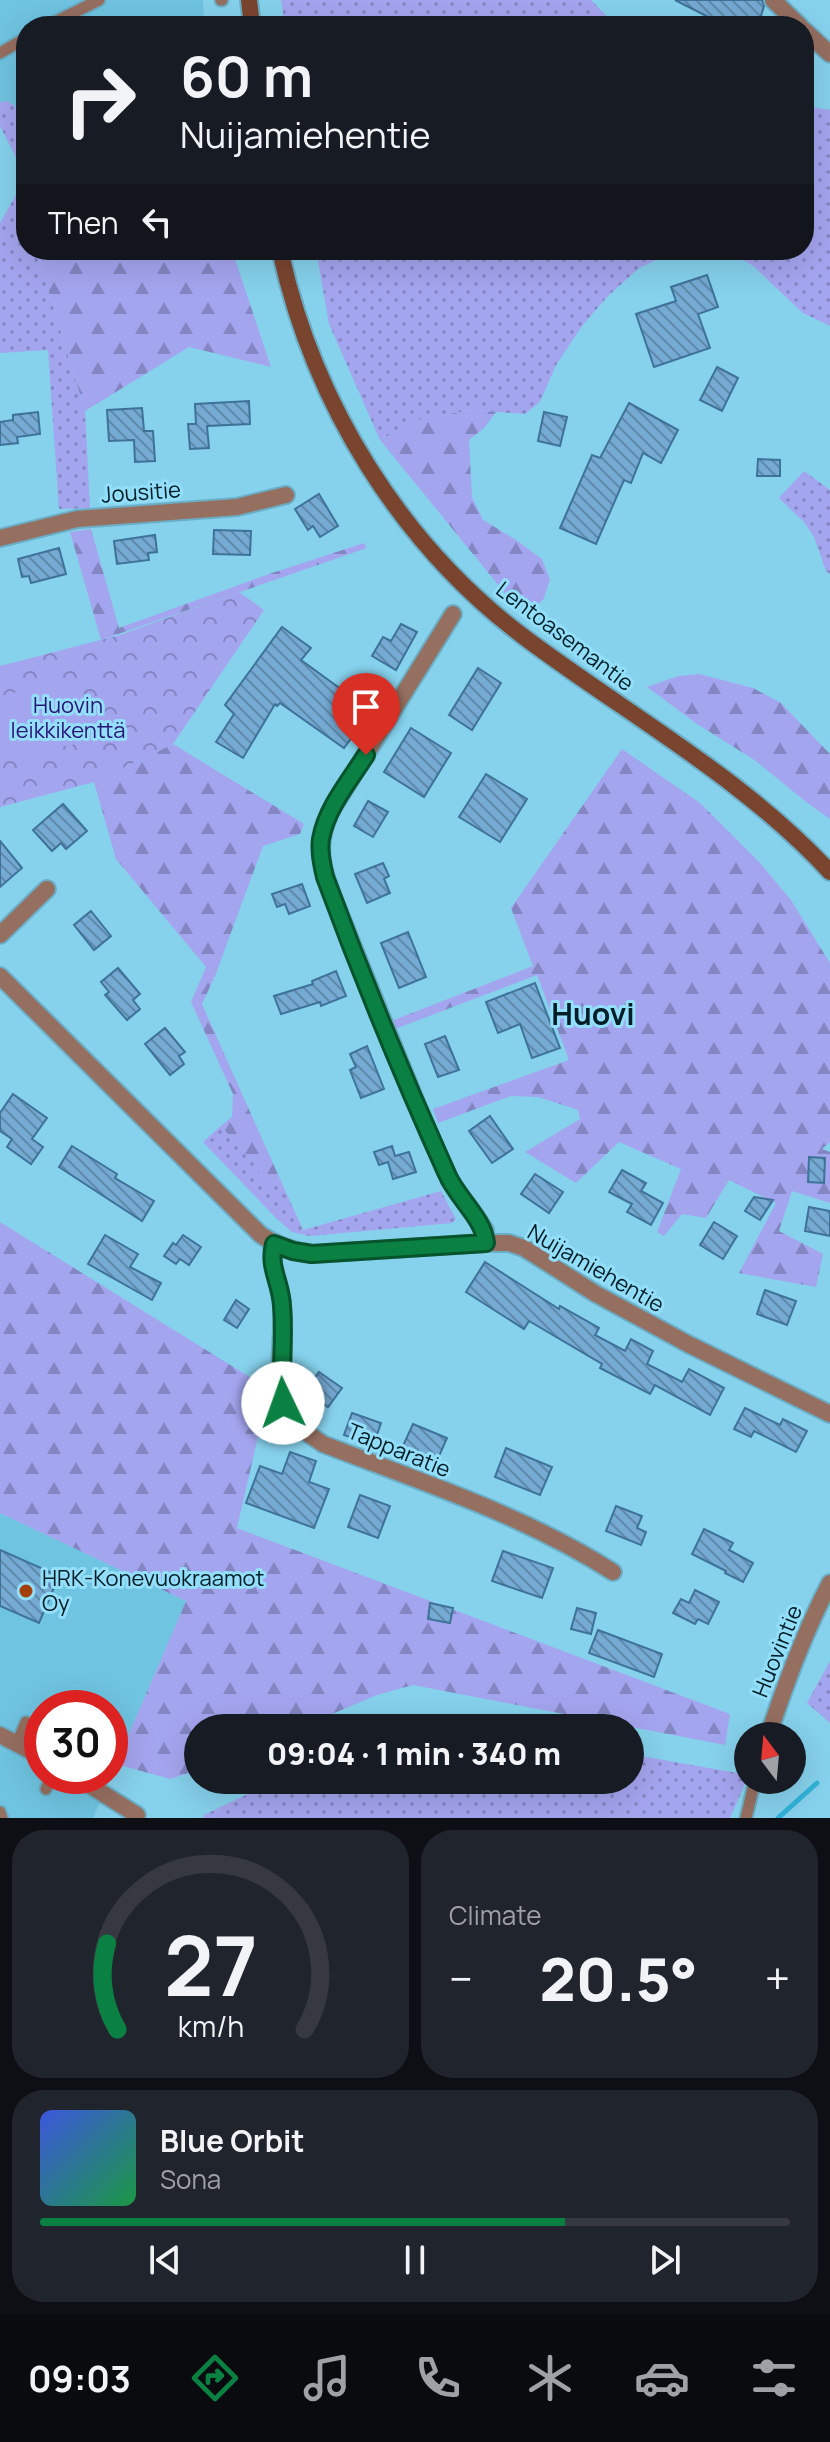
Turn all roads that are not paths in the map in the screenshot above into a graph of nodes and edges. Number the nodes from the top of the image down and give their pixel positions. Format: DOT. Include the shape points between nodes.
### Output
graph roads {
  1 [pos="99,0"];
  2 [pos="773,0"];
  3 [pos="67,16"];
  4 [pos="790,16"];
  5 [pos="814,39"];
  6 [pos="830,54"];
  7 [pos="283,260"];
  8 [pos="286,495"];
  9 [pos="0,538"];
  10 [pos="453,614"];
  11 [pos="830,872"];
  12 [pos="47,889"];
  13 [pos="0,935"];
  14 [pos="0,976"];
  15 [pos="486,1243"];
  16 [pos="274,1244"];
  17 [pos="830,1414"];
  18 [pos="613,1572"];
  19 [pos="830,1583"];
  20 [pos="772,1722"];
  21 [pos="24,1727"];
  22 [pos="0,1735"];
  23 [pos="17,1743"];
  24 [pos="24,1747"];
  25 [pos="104,1794"];
  26 [pos="752,1794"];
  27 [pos="0,1812"];
  28 [pos="137,1815"];
  29 [pos="2,1818"];
  30 [pos="746,1818"];
  1 -- 3 [label="lane"];
  2 -- 4 [label="street"];
  5 -- 6 [label="street"];
  7 -- 11 [label="main road, Lentoasemantie" via="305,342 324,386 362,457 429,547 501,619 741,790"];
  8 -- 9 [label="street, Jousitie" via="237,507 77,519"];
  10 -- 15 [label="street" via="330,812 320,857 428,1132 450,1181 485,1230"];
  12 -- 13 [label="street"];
  14 -- 16 [label="street, Nuijamiehentie"];
  15 -- 16 [label="street, Nuijamiehentie" via="312,1254"];
  15 -- 17 [label="street, Nuijamiehentie" via="524,1248 653,1325"];
  16 -- 18 [label="street, Tapparatie" via="271,1258 282,1307 283,1403 300,1428 323,1444 518,1521"];
  19 -- 20 [label="street, Huovintie"];
  21 -- 23 [label="lane"];
  22 -- 23 [label="street"];
  23 -- 24 [label="street"];
  25 -- 28 [label="street"];
  26 -- 30 [label="lane"];
  27 -- 29 [label="lane"];
}
